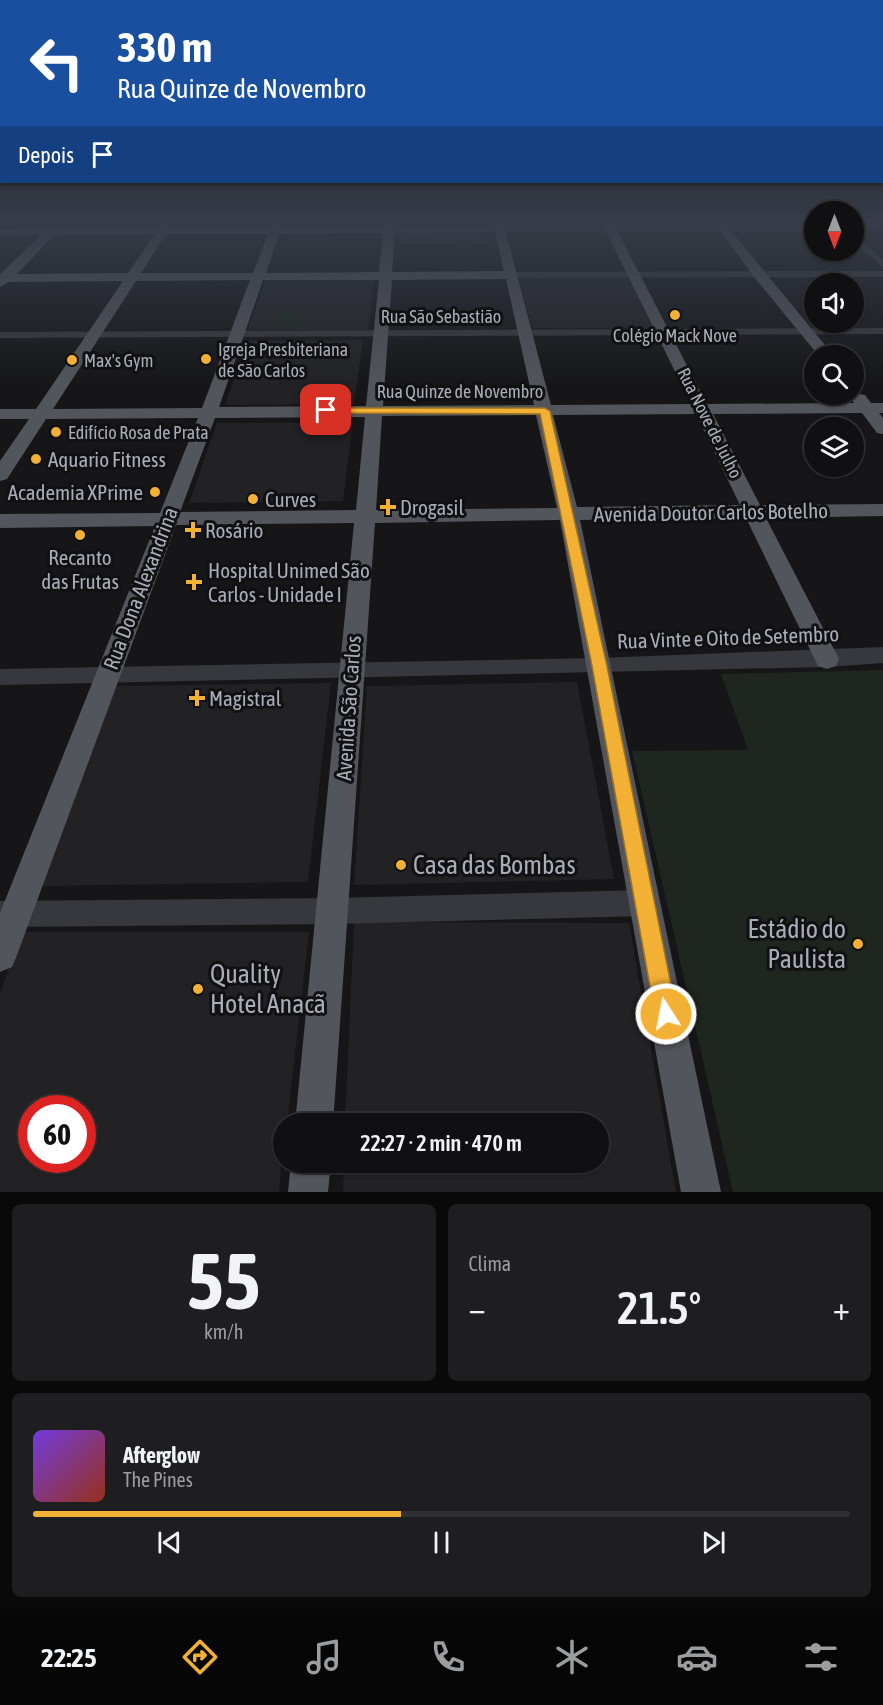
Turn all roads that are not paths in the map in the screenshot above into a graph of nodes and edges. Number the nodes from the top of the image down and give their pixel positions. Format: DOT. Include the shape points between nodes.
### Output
graph roads {
  1 [pos="257,276"];
  2 [pos="133,277"];
  3 [pos="179,277"];
  4 [pos="384,277"];
  5 [pos="510,277"];
  6 [pos="635,277"];
  7 [pos="760,277"];
  8 [pos="2,280"];
  9 [pos="804,326"];
  10 [pos="804,330"];
  11 [pos="864,331"];
  12 [pos="883,331"];
  13 [pos="524,333"];
  14 [pos="663,333"];
  15 [pos="94,334"];
  16 [pos="235,334"];
  17 [pos="379,334"];
  18 [pos="0,335"];
  19 [pos="865,407"];
  20 [pos="883,408"];
  21 [pos="373,409"];
  22 [pos="704,410"];
  23 [pos="545,411"];
  24 [pos="209,412"];
  25 [pos="42,413"];
  26 [pos="0,414"];
  27 [pos="883,429"];
  28 [pos="0,475"];
  29 [pos="883,510"];
  30 [pos="754,511"];
  31 [pos="365,515"];
  32 [pos="569,515"];
  33 [pos="167,519"];
  34 [pos="0,521"];
  35 [pos="883,655"];
  36 [pos="827,659"];
  37 [pos="599,666"];
  38 [pos="350,669"];
  39 [pos="106,676"];
  40 [pos="0,677"];
  41 [pos="644,903"];
  42 [pos="334,911"];
  43 [pos="8,914"];
  44 [pos="0,955"];
  45 [pos="315,1113"];
  46 [pos="310,1173"];
  47 [pos="308,1192"];
  48 [pos="701,1192"];
  1 -- 16 [label="main road, Rua Dona Alexandrina"];
  2 -- 3 [label="main road"];
  2 -- 8 [label="main road"];
  2 -- 15 [label="main road"];
  4 -- 17 [label="main road, Avenida São Carlos"];
  5 -- 13 [label="main road"];
  6 -- 14 [label="main road, Rua Nove de Julho"];
  7 -- 9 [label="main road"];
  10 -- 14 [label="street, Rua São Sebastião"];
  11 -- 12 [label="street, Rua São Sebastião"];
  13 -- 14 [label="street, Rua São Sebastião"];
  13 -- 17 [label="street, Rua São Sebastião"];
  13 -- 23 [label="main road"];
  14 -- 22 [label="main road, Rua Nove de Julho"];
  15 -- 16 [label="street, Rua São Sebastião"];
  15 -- 18 [label="street, Rua São Sebastião"];
  15 -- 25 [label="main road"];
  16 -- 17 [label="street, Rua São Sebastião"];
  16 -- 24 [label="main road, Rua Dona Alexandrina"];
  17 -- 21 [label="main road, Avenida São Carlos"];
  19 -- 20 [label="main road, Rua Quinze de Novembro"];
  19 -- 22 [label="main road, Rua Quinze de Novembro"];
  19 -- 27 [label="main road"];
  21 -- 23 [label="main road, Rua Quinze de Novembro"];
  21 -- 24 [label="main road, Rua Quinze de Novembro"];
  21 -- 31 [label="main road, Avenida São Carlos"];
  22 -- 23 [label="main road, Rua Quinze de Novembro"];
  22 -- 30 [label="main road, Rua Nove de Julho"];
  23 -- 32 [label="main road"];
  24 -- 25 [label="main road, Rua Quinze de Novembro"];
  24 -- 33 [label="main road, Rua Dona Alexandrina"];
  25 -- 26 [label="main road, Rua Quinze de Novembro"];
  25 -- 28 [label="main road"];
  29 -- 30 [label="main road, Avenida Doutor Carlos Botelho"];
  30 -- 32 [label="main road, Avenida Doutor Carlos Botelho"];
  30 -- 36 [label="main road, Rua Nove de Julho"];
  31 -- 32 [label="main road, Avenida Doutor Carlos Botelho"];
  31 -- 33 [label="main road, Avenida Doutor Carlos Botelho"];
  31 -- 38 [label="main road, Avenida São Carlos"];
  32 -- 37 [label="main road"];
  33 -- 34 [label="main road, Avenida Doutor Carlos Botelho"];
  33 -- 39 [label="main road, Rua Dona Alexandrina"];
  35 -- 36 [label="street, Rua Vinte e Oito de Setembro"];
  36 -- 37 [label="street, Rua Vinte e Oito de Setembro"];
  37 -- 38 [label="street, Rua Vinte e Oito de Setembro"];
  37 -- 41 [label="main road"];
  38 -- 39 [label="street, Rua Vinte e Oito de Setembro"];
  38 -- 42 [label="main road, Avenida São Carlos"];
  39 -- 40 [label="street, Rua Vinte e Oito de Setembro"];
  39 -- 43 [label="main road, Rua Dona Alexandrina"];
  41 -- 42 [label="street"];
  41 -- 48 [label="main road"];
  42 -- 43 [label="street"];
  42 -- 45 [label="main road, Avenida São Carlos"];
  43 -- 44 [label="main road, Rua Dona Alexandrina"];
  46 -- 47 [label="main road"];
}
